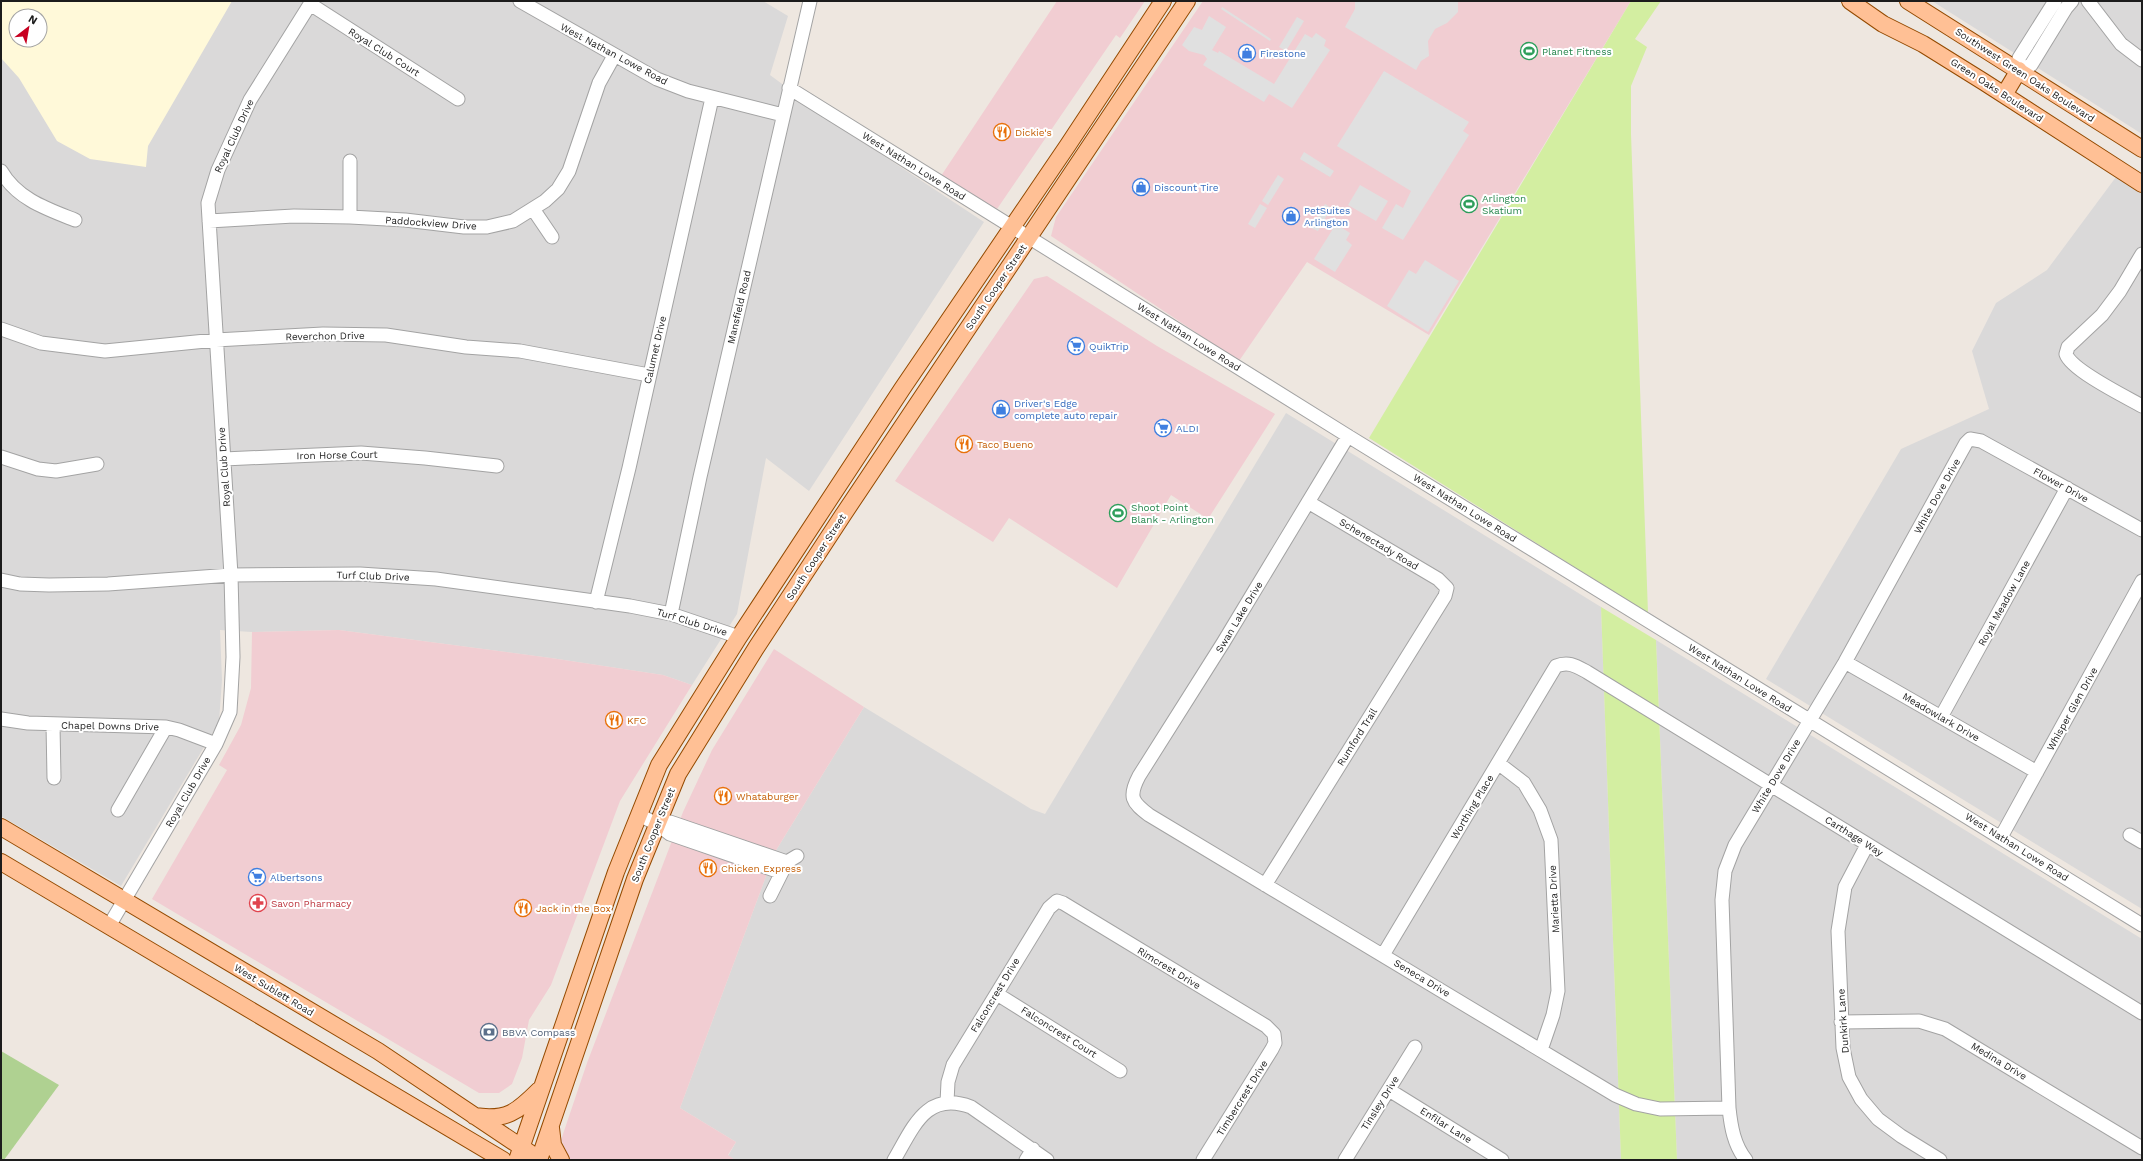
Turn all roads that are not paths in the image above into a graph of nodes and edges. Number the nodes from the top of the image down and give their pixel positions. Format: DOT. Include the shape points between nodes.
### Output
graph roads {
  1 [pos="520,1"];
  2 [pos="810,1"];
  3 [pos="1163,1"];
  4 [pos="1188,1"];
  5 [pos="1850,1"];
  6 [pos="1908,1"];
  7 [pos="2055,1"];
  8 [pos="2072,1"];
  9 [pos="2088,1"];
  10 [pos="311,3"];
  11 [pos="614,56"];
  12 [pos="2142,60"];
  13 [pos="2019,70"];
  14 [pos="789,88"];
  15 [pos="2004,95"];
  16 [pos="712,98"];
  17 [pos="458,99"];
  18 [pos="783,114"];
  19 [pos="2142,149"];
  20 [pos="350,161"];
  21 [pos="1,171"];
  22 [pos="2142,184"];
  23 [pos="533,209"];
  24 [pos="350,217"];
  25 [pos="75,220"];
  26 [pos="209,221"];
  27 [pos="1012,227"];
  28 [pos="552,237"];
  29 [pos="1030,238"];
  30 [pos="2142,254"];
  31 [pos="2137,272"];
  32 [pos="1,329"];
  33 [pos="216,340"];
  34 [pos="649,375"];
  35 [pos="2142,406"];
  36 [pos="1348,436"];
  37 [pos="1981,441"];
  38 [pos="863,448"];
  39 [pos="1,457"];
  40 [pos="224,459"];
  41 [pos="880,459"];
  42 [pos="98,464"];
  43 [pos="497,466"];
  44 [pos="2067,488"];
  45 [pos="1308,502"];
  46 [pos="2142,530"];
  47 [pos="231,575"];
  48 [pos="1,580"];
  49 [pos="2142,580"];
  50 [pos="1447,588"];
  51 [pos="596,602"];
  52 [pos="671,614"];
  53 [pos="739,637"];
  54 [pos="1846,662"];
  55 [pos="1564,663"];
  56 [pos="1941,717"];
  57 [pos="1,719"];
  58 [pos="1809,721"];
  59 [pos="53,724"];
  60 [pos="166,727"];
  61 [pos="216,744"];
  62 [pos="1498,763"];
  63 [pos="2037,772"];
  64 [pos="54,778"];
  65 [pos="1770,785"];
  66 [pos="1132,797"];
  67 [pos="118,810"];
  68 [pos="639,815"];
  69 [pos="658,824"];
  70 [pos="1,827"];
  71 [pos="2130,835"];
  72 [pos="2001,837"];
  73 [pos="2142,842"];
  74 [pos="1868,845"];
  75 [pos="1,862"];
  76 [pos="1265,885"];
  77 [pos="770,896"];
  78 [pos="125,901"];
  79 [pos="1063,903"];
  80 [pos="2142,925"];
  81 [pos="109,926"];
  82 [pos="1383,955"];
  83 [pos="997,994"];
  84 [pos="2142,1013"];
  85 [pos="1841,1022"];
  86 [pos="1274,1034"];
  87 [pos="1415,1047"];
  88 [pos="1541,1050"];
  89 [pos="1120,1070"];
  90 [pos="543,1086"];
  91 [pos="1389,1090"];
  92 [pos="947,1102"];
  93 [pos="1729,1108"];
  94 [pos="473,1116"];
  95 [pos="551,1126"];
  96 [pos="472,1142"];
  97 [pos="2142,1148"];
  98 [pos="519,1154"];
  99 [pos="1029,1155"];
  100 [pos="485,1160"];
  101 [pos="502,1160"];
  102 [pos="540,1160"];
  103 [pos="561,1160"];
  104 [pos="894,1160"];
  105 [pos="1047,1160"];
  106 [pos="1203,1160"];
  107 [pos="1345,1160"];
  108 [pos="1502,1160"];
  109 [pos="1746,1160"];
  110 [pos="1940,1160"];
  1 -- 11 [label="street, West Nathan Lowe Road"];
  2 -- 14 [label="street, Mansfield Road"];
  3 -- 27 [label="main road, South Cooper Street"];
  4 -- 29 [label="main road, South Cooper Street"];
  5 -- 15 [label="main road, Green Oaks Boulevard" via="1883,24 1923,44"];
  6 -- 13 [label="main road, Southwest Green Oaks Boulevard"];
  7 -- 13 [label="street" via="2019,58"];
  8 -- 13 [label="street" via="2031,65"];
  9 -- 12 [label="street" via="2121,44"];
  10 -- 17 [label="street, Royal Club Court"];
  10 -- 26 [label="street, Royal Club Drive" via="250,100 211,191 208,203"];
  11 -- 16 [label="street, West Nathan Lowe Road" via="656,79"];
  11 -- 23 [label="street, Paddockview Drive" via="599,83 569,170 558,188"];
  13 -- 15 [label="main road"];
  13 -- 19 [label="main road, Southwest Green Oaks Boulevard"];
  14 -- 18 [label="street, Mansfield Road"];
  14 -- 27 [label="street, West Nathan Lowe Road"];
  15 -- 22 [label="main road, Green Oaks Boulevard"];
  16 -- 18 [label="street, West Nathan Lowe Road"];
  16 -- 34 [label="street, Calumet Drive"];
  18 -- 52 [label="street, Mansfield Road"];
  20 -- 24 [label="street"];
  21 -- 25 [label="street" via="7,181 33,203"];
  23 -- 24 [label="street, Paddockview Drive" via="513,221 487,226 464,227"];
  23 -- 28 [label="street"];
  24 -- 26 [label="street, Paddockview Drive" via="294,216"];
  26 -- 33 [label="street, Royal Club Drive"];
  27 -- 29 [label="street, West Nathan Lowe Road"];
  27 -- 38 [label="main road, South Cooper Street"];
  29 -- 36 [label="street, West Nathan Lowe Road"];
  29 -- 41 [label="main road, South Cooper Street"];
  30 -- 31 [label="street"];
  31 -- 35 [label="street" via="2102,315 2068,347 2066,354 2072,363"];
  32 -- 33 [label="street, Reverchon Drive" via="41,343 105,351"];
  33 -- 34 [label="street, Reverchon Drive" via="323,334 386,335 466,347 520,351"];
  33 -- 40 [label="street, Royal Club Drive"];
  34 -- 51 [label="street, Calumet Drive"];
  36 -- 45 [label="street, Swan Lake Drive"];
  36 -- 58 [label="street, West Nathan Lowe Road"];
  37 -- 44 [label="street, Flower Drive"];
  37 -- 54 [label="street, White Dove Drive" via="1970,439 1966,443"];
  38 -- 41 [label="main road"];
  38 -- 53 [label="main road, South Cooper Street"];
  39 -- 42 [label="street" via="38,469 56,471"];
  40 -- 43 [label="street, Iron Horse Court" via="362,453"];
  40 -- 47 [label="street, Royal Club Drive"];
  41 -- 69 [label="main road, South Cooper Street" via="705,728 678,774"];
  44 -- 46 [label="street, Flower Drive"];
  44 -- 56 [label="street, Royal Meadow Lane"];
  45 -- 50 [label="street, Schenectady Road" via="1438,579"];
  45 -- 66 [label="street, Swan Lake Drive" via="1223,644 1139,776 1132,789"];
  47 -- 48 [label="street, Turf Club Drive" via="93,584 20,584"];
  47 -- 51 [label="street, Turf Club Drive" via="360,574 436,579"];
  47 -- 61 [label="street, Royal Club Drive" via="233,657 230,712"];
  49 -- 63 [label="street, Whisper Glen Drive"];
  50 -- 76 [label="street, Rumford Trail" via="1445,596"];
  51 -- 52 [label="street, Turf Club Drive"];
  52 -- 53 [label="street, Turf Club Drive"];
  53 -- 68 [label="main road, South Cooper Street" via="659,765"];
  54 -- 56 [label="street, Meadowlark Drive"];
  54 -- 58 [label="street, White Dove Drive"];
  55 -- 62 [label="street, Worthing Place" via="1556,666"];
  55 -- 65 [label="street, Carthage Way" via="1587,672"];
  56 -- 63 [label="street, Meadowlark Drive"];
  57 -- 59 [label="street, Chapel Downs Drive"];
  58 -- 65 [label="street, White Dove Drive"];
  58 -- 72 [label="street, West Nathan Lowe Road"];
  59 -- 60 [label="street, Chapel Downs Drive"];
  59 -- 64 [label="street"];
  60 -- 61 [label="street, Chapel Downs Drive"];
  60 -- 67 [label="street"];
  61 -- 78 [label="street, Royal Club Drive"];
  62 -- 82 [label="street, Worthing Place"];
  62 -- 88 [label="street, Marietta Drive" via="1524,783 1540,810 1551,840 1558,990 1554,1015"];
  63 -- 72 [label="street, Whisper Glen Drive"];
  65 -- 74 [label="street, Carthage Way"];
  65 -- 93 [label="street, White Dove Drive" via="1735,845 1725,871 1722,900"];
  66 -- 76 [label="street, Seneca Drive" via="1138,807 1149,815"];
  68 -- 69 [label="street"];
  68 -- 90 [label="main road, South Cooper Street" via="616,872"];
  69 -- 77 [label="street" via="670,834 788,863"];
  69 -- 95 [label="main road, South Cooper Street" via="632,887"];
  70 -- 78 [label="main road, West Sublett Road"];
  71 -- 73 [label="street"];
  72 -- 80 [label="street, West Nathan Lowe Road"];
  74 -- 84 [label="street, Carthage Way"];
  74 -- 85 [label="street, Dunkirk Lane" via="1845,887 1840,908 1838,931"];
  75 -- 81 [label="main road"];
  76 -- 82 [label="street, Seneca Drive"];
  78 -- 81 [label="street, Royal Club Drive"];
  78 -- 94 [label="main road, West Sublett Road" via="378,1051"];
  79 -- 83 [label="street, Falconcrest Drive" via="1057,901 1049,908"];
  79 -- 86 [label="street, Rimcrest Drive" via="1266,1026"];
  81 -- 96 [label="main road"];
  82 -- 88 [label="street, Seneca Drive"];
  83 -- 89 [label="street, Falconcrest Court"];
  83 -- 92 [label="street, Falconcrest Drive" via="953,1065 948,1082"];
  85 -- 97 [label="street, Medina Drive" via="1919,1021 1945,1028"];
  85 -- 110 [label="street, Dunkirk Lane" via="1849,1077 1861,1100 1878,1119"];
  86 -- 106 [label="street, Timbercrest Drive" via="1275,1043 1272,1049"];
  87 -- 91 [label="street, Tinsley Drive"];
  88 -- 93 [label="street, Seneca Drive" via="1615,1095 1636,1104 1660,1109"];
  90 -- 94 [label="main road" via="520,1109 508,1115 492,1119"];
  90 -- 98 [label="main road, South Cooper Street"];
  91 -- 107 [label="street, Tinsley Drive"];
  91 -- 108 [label="street, Enfilar Lane"];
  92 -- 99 [label="street" via="971,1107"];
  92 -- 104 [label="street" via="936,1104 920,1117"];
  93 -- 109 [label="street, White Dove Drive" via="1739,1151"];
  94 -- 98 [label="main road, West Sublett Road"];
  95 -- 102 [label="main road, South Cooper Street"];
  95 -- 103 [label="main road" via="553,1145"];
  96 -- 100 [label="main road"];
  96 -- 101 [label="main road"];
  98 -- 102 [label="main road, West Sublett Road"];
  99 -- 105 [label="street"];
}
